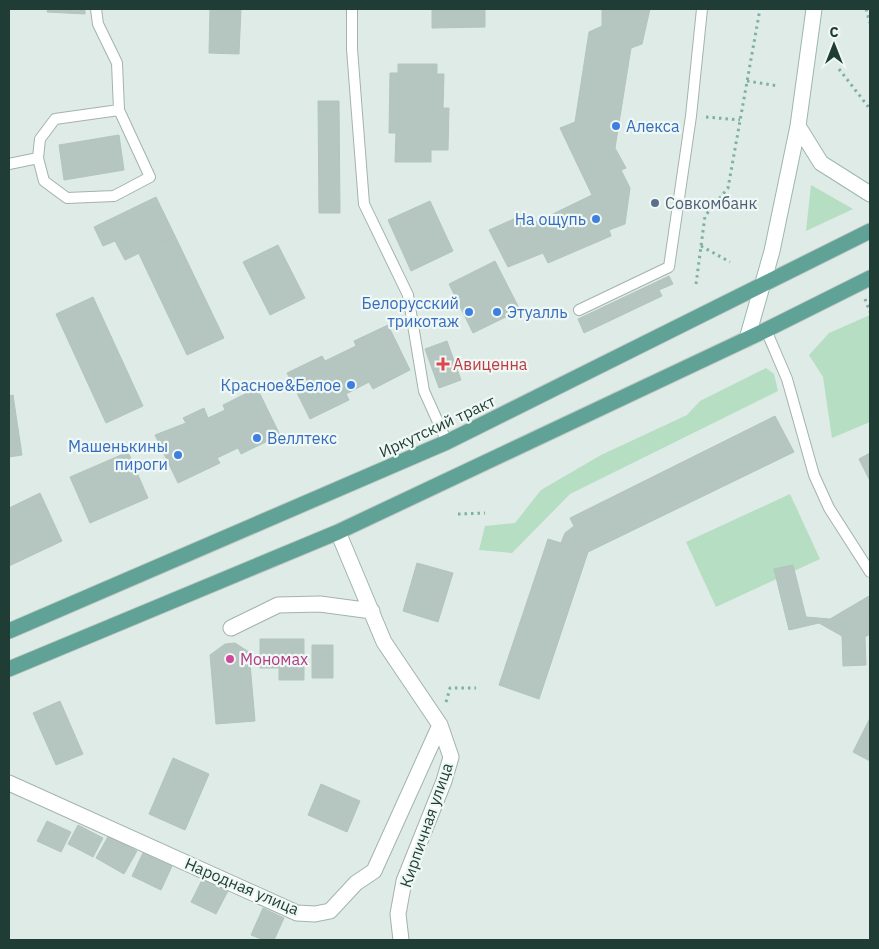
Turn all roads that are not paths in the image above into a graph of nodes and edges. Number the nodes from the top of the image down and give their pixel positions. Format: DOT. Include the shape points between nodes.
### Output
graph roads {
  1 [pos="96,9"];
  2 [pos="352,9"];
  3 [pos="702,9"];
  4 [pos="814,9"];
  5 [pos="119,110"];
  6 [pos="798,126"];
  7 [pos="38,158"];
  8 [pos="9,164"];
  9 [pos="870,194"];
  10 [pos="870,231"];
  11 [pos="870,278"];
  12 [pos="762,284"];
  13 [pos="579,310"];
  14 [pos="766,330"];
  15 [pos="747,339"];
  16 [pos="447,442"];
  17 [pos="338,532"];
  18 [pos="870,572"];
  19 [pos="372,611"];
  20 [pos="231,628"];
  21 [pos="9,631"];
  22 [pos="9,669"];
  23 [pos="440,725"];
  24 [pos="9,783"];
  25 [pos="401,940"];
  1 -- 5 [label="lane" via="98,24 117,63"];
  2 -- 16 [label="lane" via="364,204 408,295 424,391"];
  3 -- 13 [label="lane" via="691,116 669,268"];
  4 -- 6 [label="street"];
  5 -- 7 [label="lane" via="55,119 40,139"];
  5 -- 7 [label="lane" via="150,176 114,196 66,198 44,181"];
  6 -- 9 [label="street" via="821,163"];
  6 -- 12 [label="street"];
  7 -- 8 [label="lane"];
  10 -- 12 [label="main road, Иркутский тракт"];
  11 -- 14 [label="main road"];
  12 -- 15 [label="street"];
  12 -- 16 [label="main road, Иркутский тракт"];
  14 -- 15 [label="main road"];
  14 -- 18 [label="lane" via="787,379 814,475 829,508"];
  15 -- 17 [label="main road"];
  16 -- 21 [label="main road, Иркутский тракт"];
  17 -- 19 [label="street, Кирпичная улица"];
  17 -- 22 [label="main road"];
  19 -- 20 [label="street" via="320,604 278,605"];
  19 -- 23 [label="street, Кирпичная улица" via="384,642"];
  23 -- 24 [label="street, Народная улица" via="374,871 356,883 330,911 315,914 297,912"];
  23 -- 25 [label="street, Кирпичная улица" via="451,757 404,881 398,914"];
}
